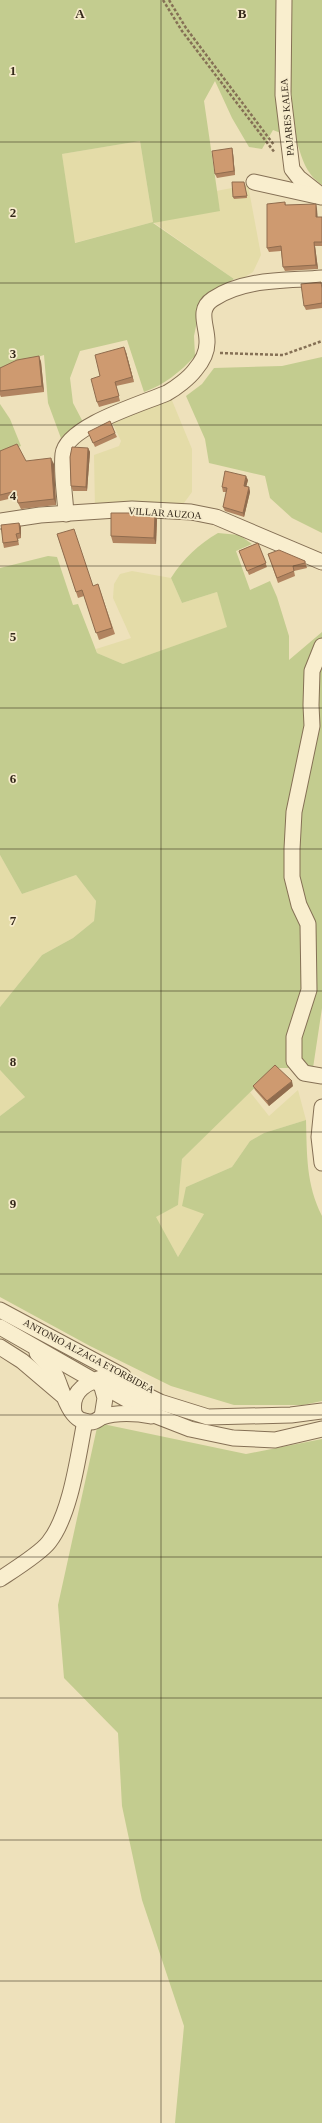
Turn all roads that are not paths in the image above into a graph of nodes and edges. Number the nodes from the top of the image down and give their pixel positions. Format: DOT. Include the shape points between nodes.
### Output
graph roads {
  1 [pos="284,0"];
  2 [pos="254,182"];
  3 [pos="322,197"];
  4 [pos="322,278"];
  5 [pos="66,514"];
  6 [pos="0,521"];
  7 [pos="322,562"];
  8 [pos="322,646"];
  9 [pos="322,1076"];
  10 [pos="322,1107"];
  11 [pos="322,1158"];
  12 [pos="0,1310"];
  13 [pos="14,1317"];
  14 [pos="0,1327"];
  15 [pos="28,1343"];
  16 [pos="0,1347"];
  17 [pos="99,1382"];
  18 [pos="62,1395"];
  19 [pos="322,1411"];
  20 [pos="249,1416"];
  21 [pos="79,1417"];
  22 [pos="102,1418"];
  23 [pos="160,1418"];
  24 [pos="322,1429"];
  25 [pos="0,1579"];
  1 -- 3 [label="street, PAJARES KALEA" via="284,95 294,171"];
  2 -- 3 [label="street"];
  4 -- 5 [label="street" via="257,283 231,290 212,299 203,314 208,343 206,354 195,371 169,392 99,421 80,431 68,443 63,452"];
  5 -- 6 [label="street, VILLAR AUZOA"];
  5 -- 7 [label="street, VILLAR AUZOA" via="132,509 191,512 216,517"];
  8 -- 9 [label="street" via="312,671 312,726 294,812 292,877 299,905 308,924 309,990 294,1037 294,1061 304,1073"];
  10 -- 11 [label="street" via="319,1137"];
  12 -- 13 [label="street, ANTONIO ALZAGA ETORBIDEA"];
  13 -- 17 [label="street" via="25,1331 88,1366"];
  13 -- 20 [label="street, ANTONIO ALZAGA ETORBIDEA" via="153,1391 196,1406"];
  14 -- 15 [label="street, ANTONIO ALZAGA ETORBIDEA"];
  15 -- 17 [label="street, ANTONIO ALZAGA ETORBIDEA"];
  15 -- 18 [label="street" via="56,1376"];
  16 -- 18 [label="street" via="22,1361"];
  17 -- 20 [label="street" via="107,1376 160,1402 208,1417"];
  17 -- 21 [label="street" via="86,1384 77,1392 72,1403"];
  17 -- 22 [label="street" via="105,1407"];
  17 -- 23 [label="street, ANTONIO ALZAGA ETORBIDEA"];
  18 -- 21 [label="street"];
  19 -- 20 [label="street"];
  21 -- 22 [label="street" via="96,1422"];
  21 -- 25 [label="street" via="68,1499 60,1524 48,1543"];
  22 -- 23 [label="street" via="125,1414"];
  23 -- 24 [label="street, ANTONIO ALZAGA ETORBIDEA" via="190,1429 233,1438 275,1440"];
}
